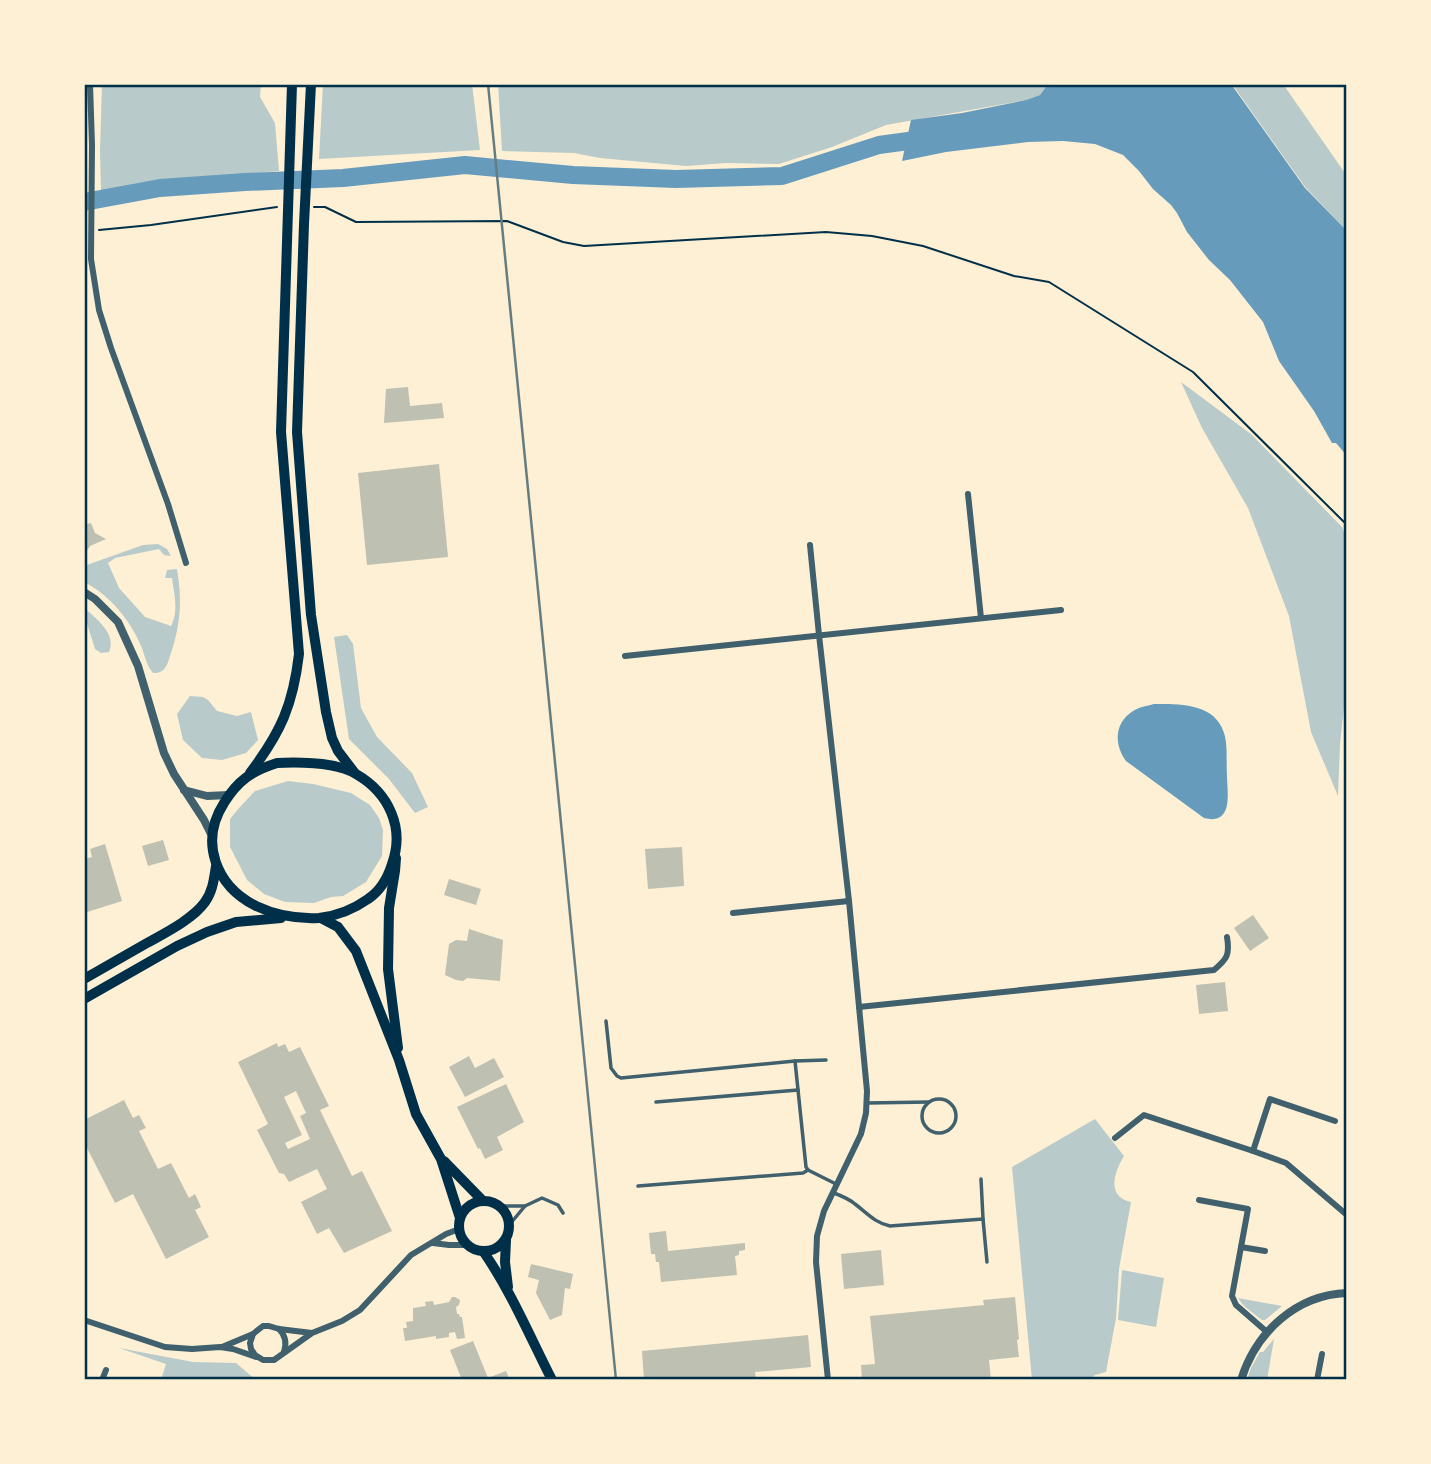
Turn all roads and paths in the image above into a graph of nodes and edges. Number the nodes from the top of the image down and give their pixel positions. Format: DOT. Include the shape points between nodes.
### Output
graph roads {
  1 [pos="90,84"];
  2 [pos="292,84"];
  3 [pos="311,84"];
  4 [pos="285,206"];
  5 [pos="312,207"];
  6 [pos="97,230"];
  7 [pos="968,494"];
  8 [pos="1347,525"];
  9 [pos="810,545"];
  10 [pos="186,563"];
  11 [pos="84,592"];
  12 [pos="1061,610"];
  13 [pos="981,618"];
  14 [pos="818,635"];
  15 [pos="625,656"];
  16 [pos="1347,727"];
  17 [pos="1347,766"];
  18 [pos="354,772"];
  19 [pos="250,773"];
  20 [pos="184,790"];
  21 [pos="229,795"];
  22 [pos="212,836"];
  23 [pos="396,853"];
  24 [pos="216,865"];
  25 [pos="849,901"];
  26 [pos="733,913"];
  27 [pos="294,917"];
  28 [pos="321,918"];
  29 [pos="1227,937"];
  30 [pos="84,979"];
  31 [pos="84,999"];
  32 [pos="859,1007"];
  33 [pos="606,1021"];
  34 [pos="399,1060"];
  35 [pos="825,1060"];
  36 [pos="795,1061"];
  37 [pos="798,1090"];
  38 [pos="656,1101"];
  39 [pos="929,1102"];
  40 [pos="867,1103"];
  41 [pos="1335,1121"];
  42 [pos="1115,1138"];
  43 [pos="1253,1151"];
  44 [pos="441,1158"];
  45 [pos="808,1171"];
  46 [pos="981,1179"];
  47 [pos="836,1184"];
  48 [pos="638,1186"];
  49 [pos="832,1192"];
  50 [pos="482,1200"];
  51 [pos="1199,1200"];
  52 [pos="501,1206"];
  53 [pos="526,1206"];
  54 [pos="563,1213"];
  55 [pos="1347,1215"];
  56 [pos="460,1218"];
  57 [pos="983,1219"];
  58 [pos="510,1224"];
  59 [pos="459,1230"];
  60 [pos="506,1240"];
  61 [pos="433,1243"];
  62 [pos="467,1245"];
  63 [pos="1241,1247"];
  64 [pos="483,1251"];
  65 [pos="1265,1251"];
  66 [pos="987,1262"];
  67 [pos="1347,1293"];
  68 [pos="509,1295"];
  69 [pos="84,1320"];
  70 [pos="279,1329"];
  71 [pos="1267,1332"];
  72 [pos="312,1333"];
  73 [pos="253,1334"];
  74 [pos="220,1347"];
  75 [pos="284,1352"];
  76 [pos="1322,1354"];
  77 [pos="258,1358"];
  78 [pos="106,1370"];
  79 [pos="102,1380"];
  80 [pos="552,1380"];
  81 [pos="828,1380"];
  82 [pos="1241,1380"];
  83 [pos="1317,1380"];
  1 -- 10 [label="street" via="91,259 99,310"];
  2 -- 19 [label="highway" via="281,432 299,654 285,716"];
  3 -- 18 [label="highway" via="297,432 311,615 326,712 332,738"];
  4 -- 6 [label="path"];
  5 -- 8 [label="path" via="356,222 507,221 584,246 826,232 872,236 1049,282 1193,372"];
  7 -- 13 [label="street"];
  9 -- 14 [label="street"];
  11 -- 20 [label="street" via="118,622 138,666 164,753"];
  12 -- 13 [label="street"];
  13 -- 14 [label="street"];
  14 -- 15 [label="street"];
  14 -- 25 [label="street"];
  16 -- 17 [label="path"];
  18 -- 19 [label="highway" via="288,762"];
  18 -- 23 [label="highway" via="387,803 395,820"];
  19 -- 21 [label="highway"];
  20 -- 21 [label="street"];
  20 -- 22 [label="street"];
  21 -- 22 [label="highway" via="214,822"];
  22 -- 24 [label="highway"];
  23 -- 28 [label="highway" via="384,882 372,896"];
  23 -- 34 [label="main road" via="388,969"];
  24 -- 27 [label="highway" via="244,899"];
  24 -- 30 [label="highway" via="211,890 200,909"];
  25 -- 26 [label="street"];
  25 -- 32 [label="street"];
  27 -- 28 [label="highway"];
  27 -- 31 [label="highway" via="236,922 207,932"];
  28 -- 34 [label="main road" via="338,927 356,951"];
  29 -- 32 [label="street" via="1226,960 1214,970"];
  32 -- 40 [label="street"];
  33 -- 36 [label="lane" via="611,1068 621,1078"];
  34 -- 44 [label="main road" via="416,1114"];
  35 -- 36 [label="lane"];
  36 -- 37 [label="lane"];
  37 -- 38 [label="lane"];
  37 -- 45 [label="lane"];
  39 -- 39 [label="lane" via="922,1112 926,1128 936,1133 951,1129 957,1118 953,1106 937,1099"];
  39 -- 40 [label="lane"];
  40 -- 47 [label="street" via="861,1135"];
  41 -- 43 [label="street" via="1270,1099"];
  42 -- 43 [label="street" via="1144,1115"];
  43 -- 55 [label="street" via="1286,1163"];
  44 -- 50 [label="main road"];
  44 -- 56 [label="main road"];
  45 -- 47 [label="lane"];
  45 -- 48 [label="lane"];
  46 -- 57 [label="lane"];
  47 -- 49 [label="street"];
  49 -- 57 [label="lane" via="890,1226"];
  49 -- 81 [label="street" via="820,1222 816,1254"];
  50 -- 52 [label="main road"];
  50 -- 56 [label="main road" via="468,1206"];
  51 -- 63 [label="street" via="1248,1209"];
  52 -- 53 [label="lane"];
  52 -- 58 [label="main road"];
  53 -- 54 [label="lane" via="542,1198 558,1205"];
  53 -- 58 [label="lane"];
  56 -- 59 [label="main road"];
  57 -- 66 [label="lane"];
  58 -- 60 [label="main road"];
  59 -- 61 [label="street"];
  59 -- 62 [label="main road"];
  60 -- 64 [label="main road"];
  60 -- 68 [label="main road"];
  61 -- 62 [label="street"];
  61 -- 72 [label="street" via="411,1255 360,1310"];
  62 -- 64 [label="main road"];
  63 -- 65 [label="street"];
  63 -- 71 [label="street" via="1232,1296"];
  64 -- 68 [label="main road"];
  67 -- 71 [label="street" via="1312,1299 1281,1317"];
  68 -- 80 [label="main road"];
  69 -- 74 [label="street" via="165,1347"];
  70 -- 72 [label="street"];
  70 -- 73 [label="street" via="263,1326"];
  70 -- 75 [label="street" via="286,1339"];
  71 -- 82 [label="street"];
  72 -- 75 [label="street"];
  73 -- 74 [label="street"];
  73 -- 77 [label="street" via="251,1349"];
  74 -- 77 [label="street"];
  75 -- 77 [label="street" via="274,1360"];
  76 -- 83 [label="street"];
  78 -- 79 [label="street"];
}
